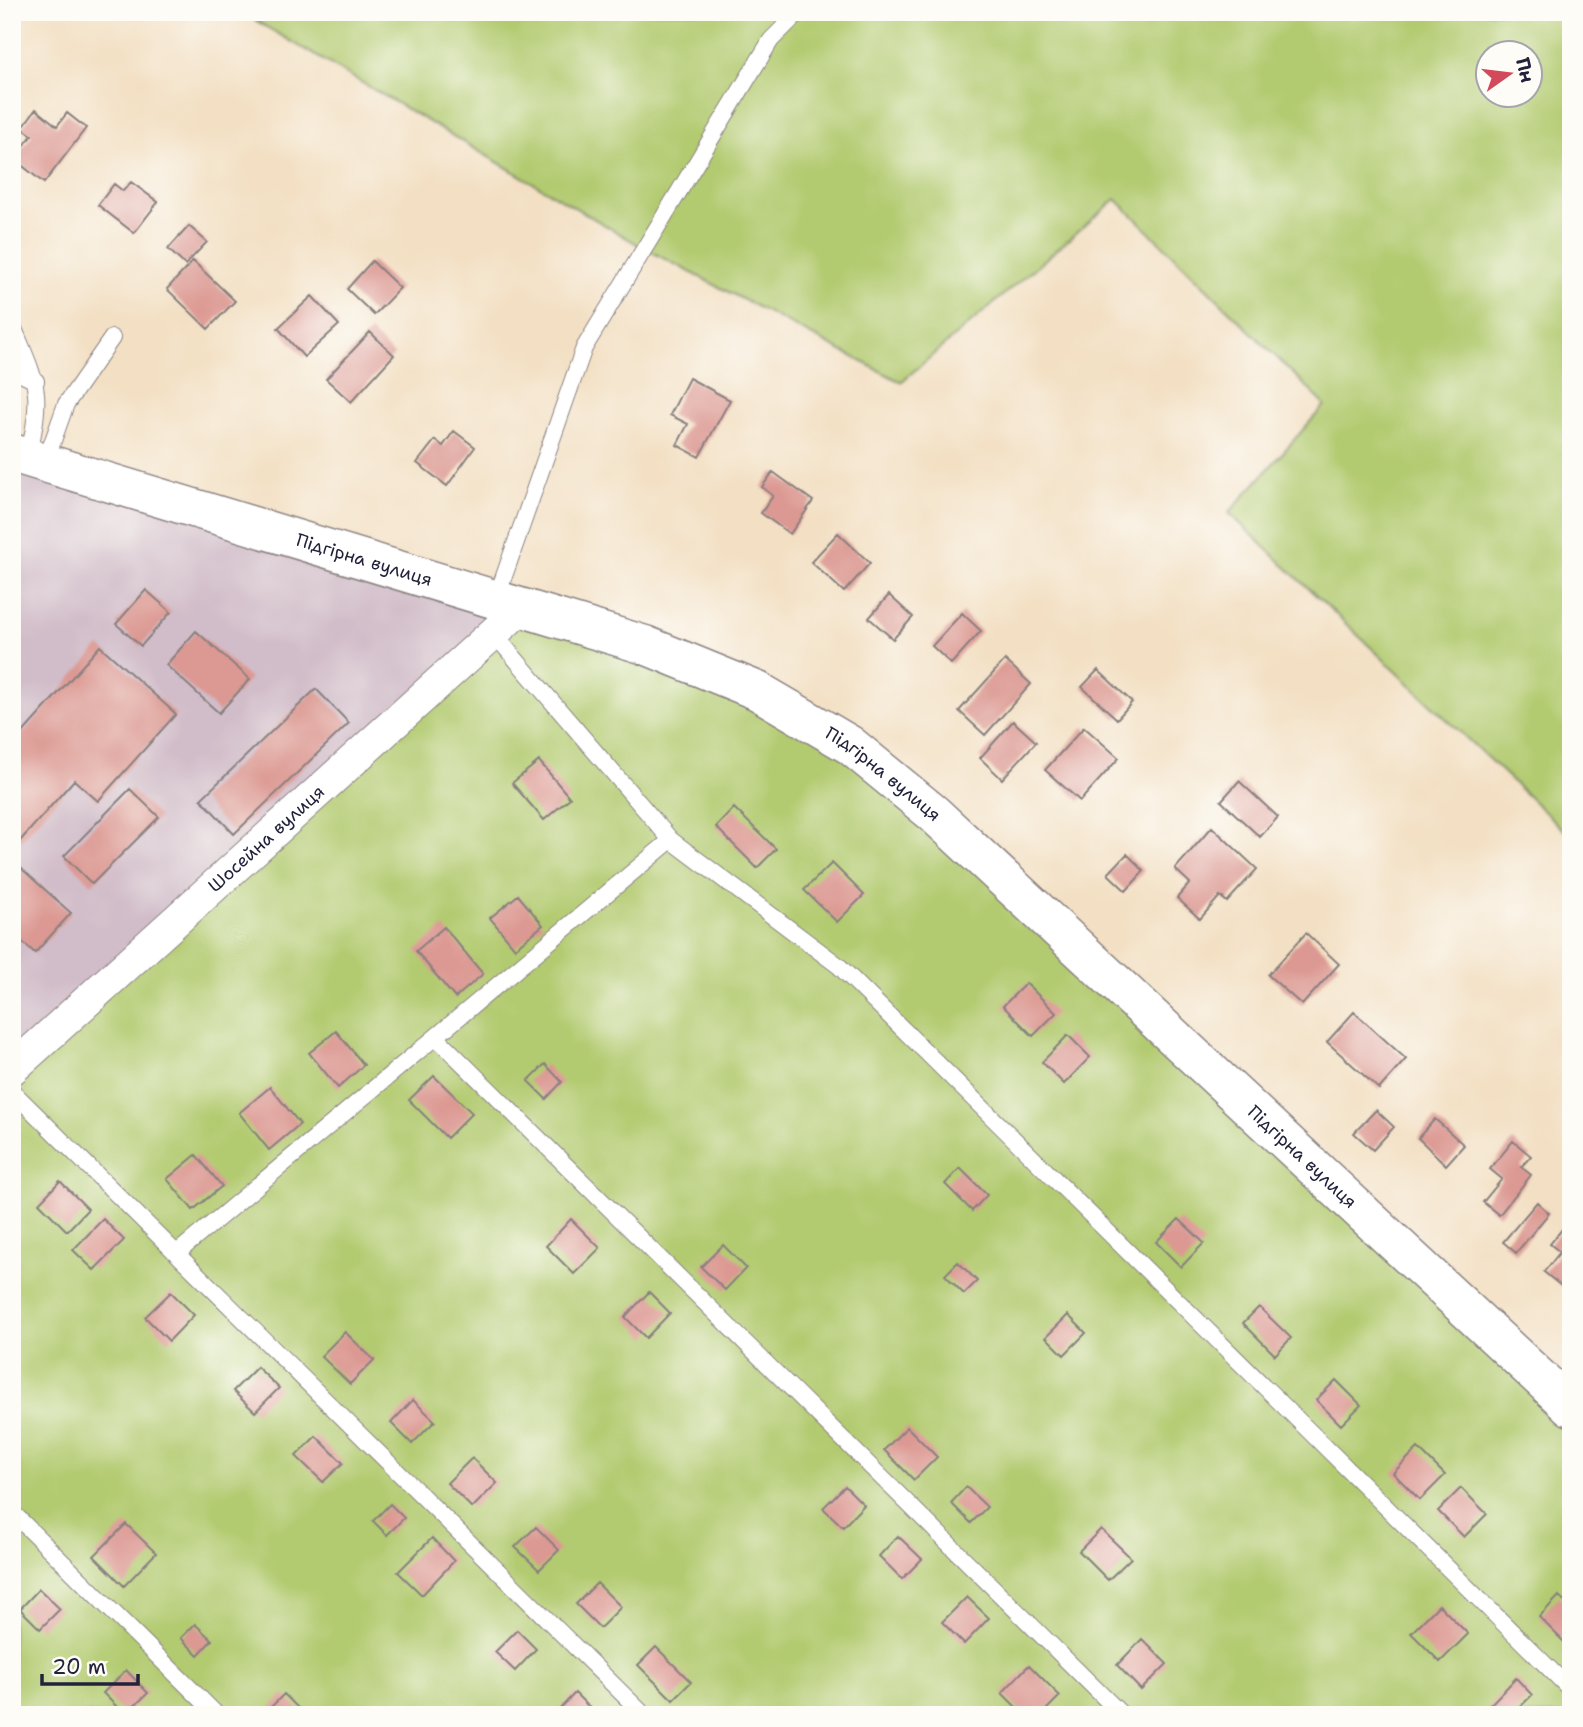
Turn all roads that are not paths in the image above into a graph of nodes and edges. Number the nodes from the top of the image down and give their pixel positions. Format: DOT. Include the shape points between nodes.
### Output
graph roads {
  1 [pos="799,12"];
  2 [pos="12,324"];
  3 [pos="112,338"];
  4 [pos="12,370"];
  5 [pos="36,382"];
  6 [pos="28,458"];
  7 [pos="503,615"];
  8 [pos="671,840"];
  9 [pos="436,1037"];
  10 [pos="12,1069"];
  11 [pos="12,1091"];
  12 [pos="177,1253"];
  13 [pos="1571,1407"];
  14 [pos="12,1512"];
  15 [pos="1571,1690"];
  16 [pos="217,1715"];
  17 [pos="644,1715"];
  18 [pos="1122,1715"];
  1 -- 7 [label="lane" via="771,40 584,348"];
  2 -- 5 [label="lane"];
  3 -- 6 [label="lane"];
  4 -- 5 [label="lane"];
  5 -- 6 [label="lane" via="38,414"];
  6 -- 7 [label="street, Підгірна вулиця"];
  7 -- 8 [label="lane"];
  7 -- 10 [label="street, Шосейна вулиця"];
  7 -- 13 [label="street, Підгірна вулиця" via="645,645 758,691 850,744 933,813"];
  8 -- 9 [label="lane"];
  8 -- 15 [label="lane" via="839,966"];
  9 -- 12 [label="lane"];
  9 -- 18 [label="lane"];
  11 -- 12 [label="lane"];
  12 -- 17 [label="lane"];
  14 -- 16 [label="lane"];
}
